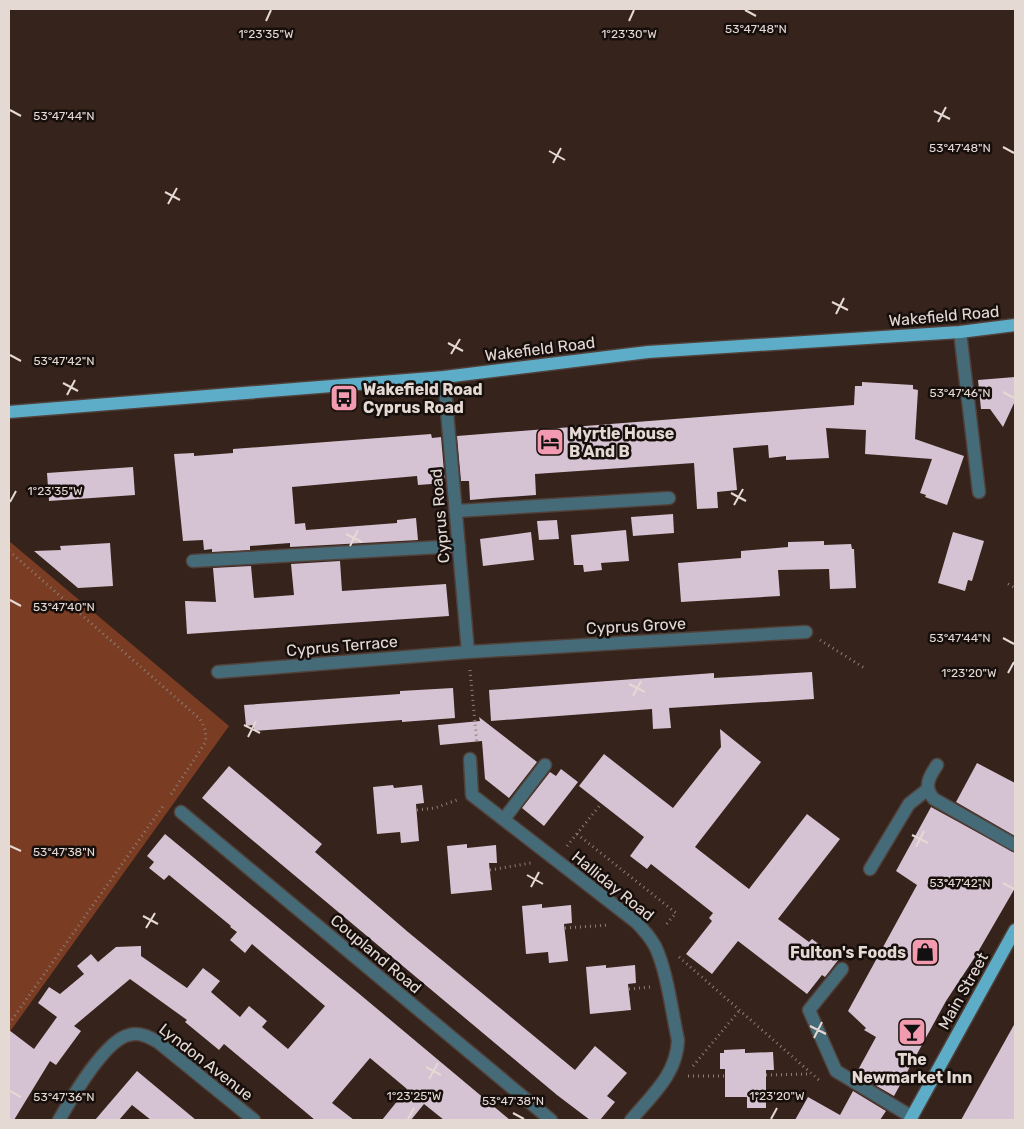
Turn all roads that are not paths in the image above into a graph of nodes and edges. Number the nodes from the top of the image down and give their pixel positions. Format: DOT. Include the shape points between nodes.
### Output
graph roads {
  1 [pos="1015,325"];
  2 [pos="960,332"];
  3 [pos="444,377"];
  4 [pos="9,412"];
  5 [pos="979,492"];
  6 [pos="669,498"];
  7 [pos="456,511"];
  8 [pos="459,546"];
  9 [pos="193,561"];
  10 [pos="806,632"];
  11 [pos="468,652"];
  12 [pos="218,672"];
  13 [pos="470,759"];
  14 [pos="545,765"];
  15 [pos="937,765"];
  16 [pos="928,789"];
  17 [pos="181,812"];
  18 [pos="504,819"];
  19 [pos="1015,845"];
  20 [pos="870,869"];
  21 [pos="1015,930"];
  22 [pos="842,969"];
  23 [pos="911,1118"];
  24 [pos="59,1120"];
  25 [pos="254,1120"];
  26 [pos="551,1120"];
  27 [pos="631,1120"];
  1 -- 2 [label="main road, Wakefield Road"];
  2 -- 3 [label="main road, Wakefield Road" via="648,352"];
  2 -- 5 [label="street"];
  3 -- 4 [label="main road, Wakefield Road"];
  3 -- 7 [label="street, Cyprus Road"];
  6 -- 7 [label="street"];
  7 -- 8 [label="street, Cyprus Road"];
  8 -- 9 [label="street"];
  8 -- 11 [label="street, Cyprus Road"];
  10 -- 11 [label="street, Cyprus Grove"];
  11 -- 12 [label="street, Cyprus Terrace"];
  13 -- 18 [label="street, Halliday Road" via="472,795"];
  14 -- 18 [label="street"];
  15 -- 16 [label="street" via="929,779"];
  16 -- 19 [label="street" via="938,802"];
  16 -- 20 [label="street" via="909,804"];
  17 -- 26 [label="street, Coupland Road"];
  18 -- 27 [label="street, Halliday Road" via="636,922 652,942 660,959 678,1040 677,1053 668,1076"];
  21 -- 23 [label="main road, Main Street"];
  22 -- 23 [label="street" via="809,1010 836,1071"];
  24 -- 25 [label="street, Lyndon Avenue" via="111,1045 124,1036 139,1034 158,1042"];
}
